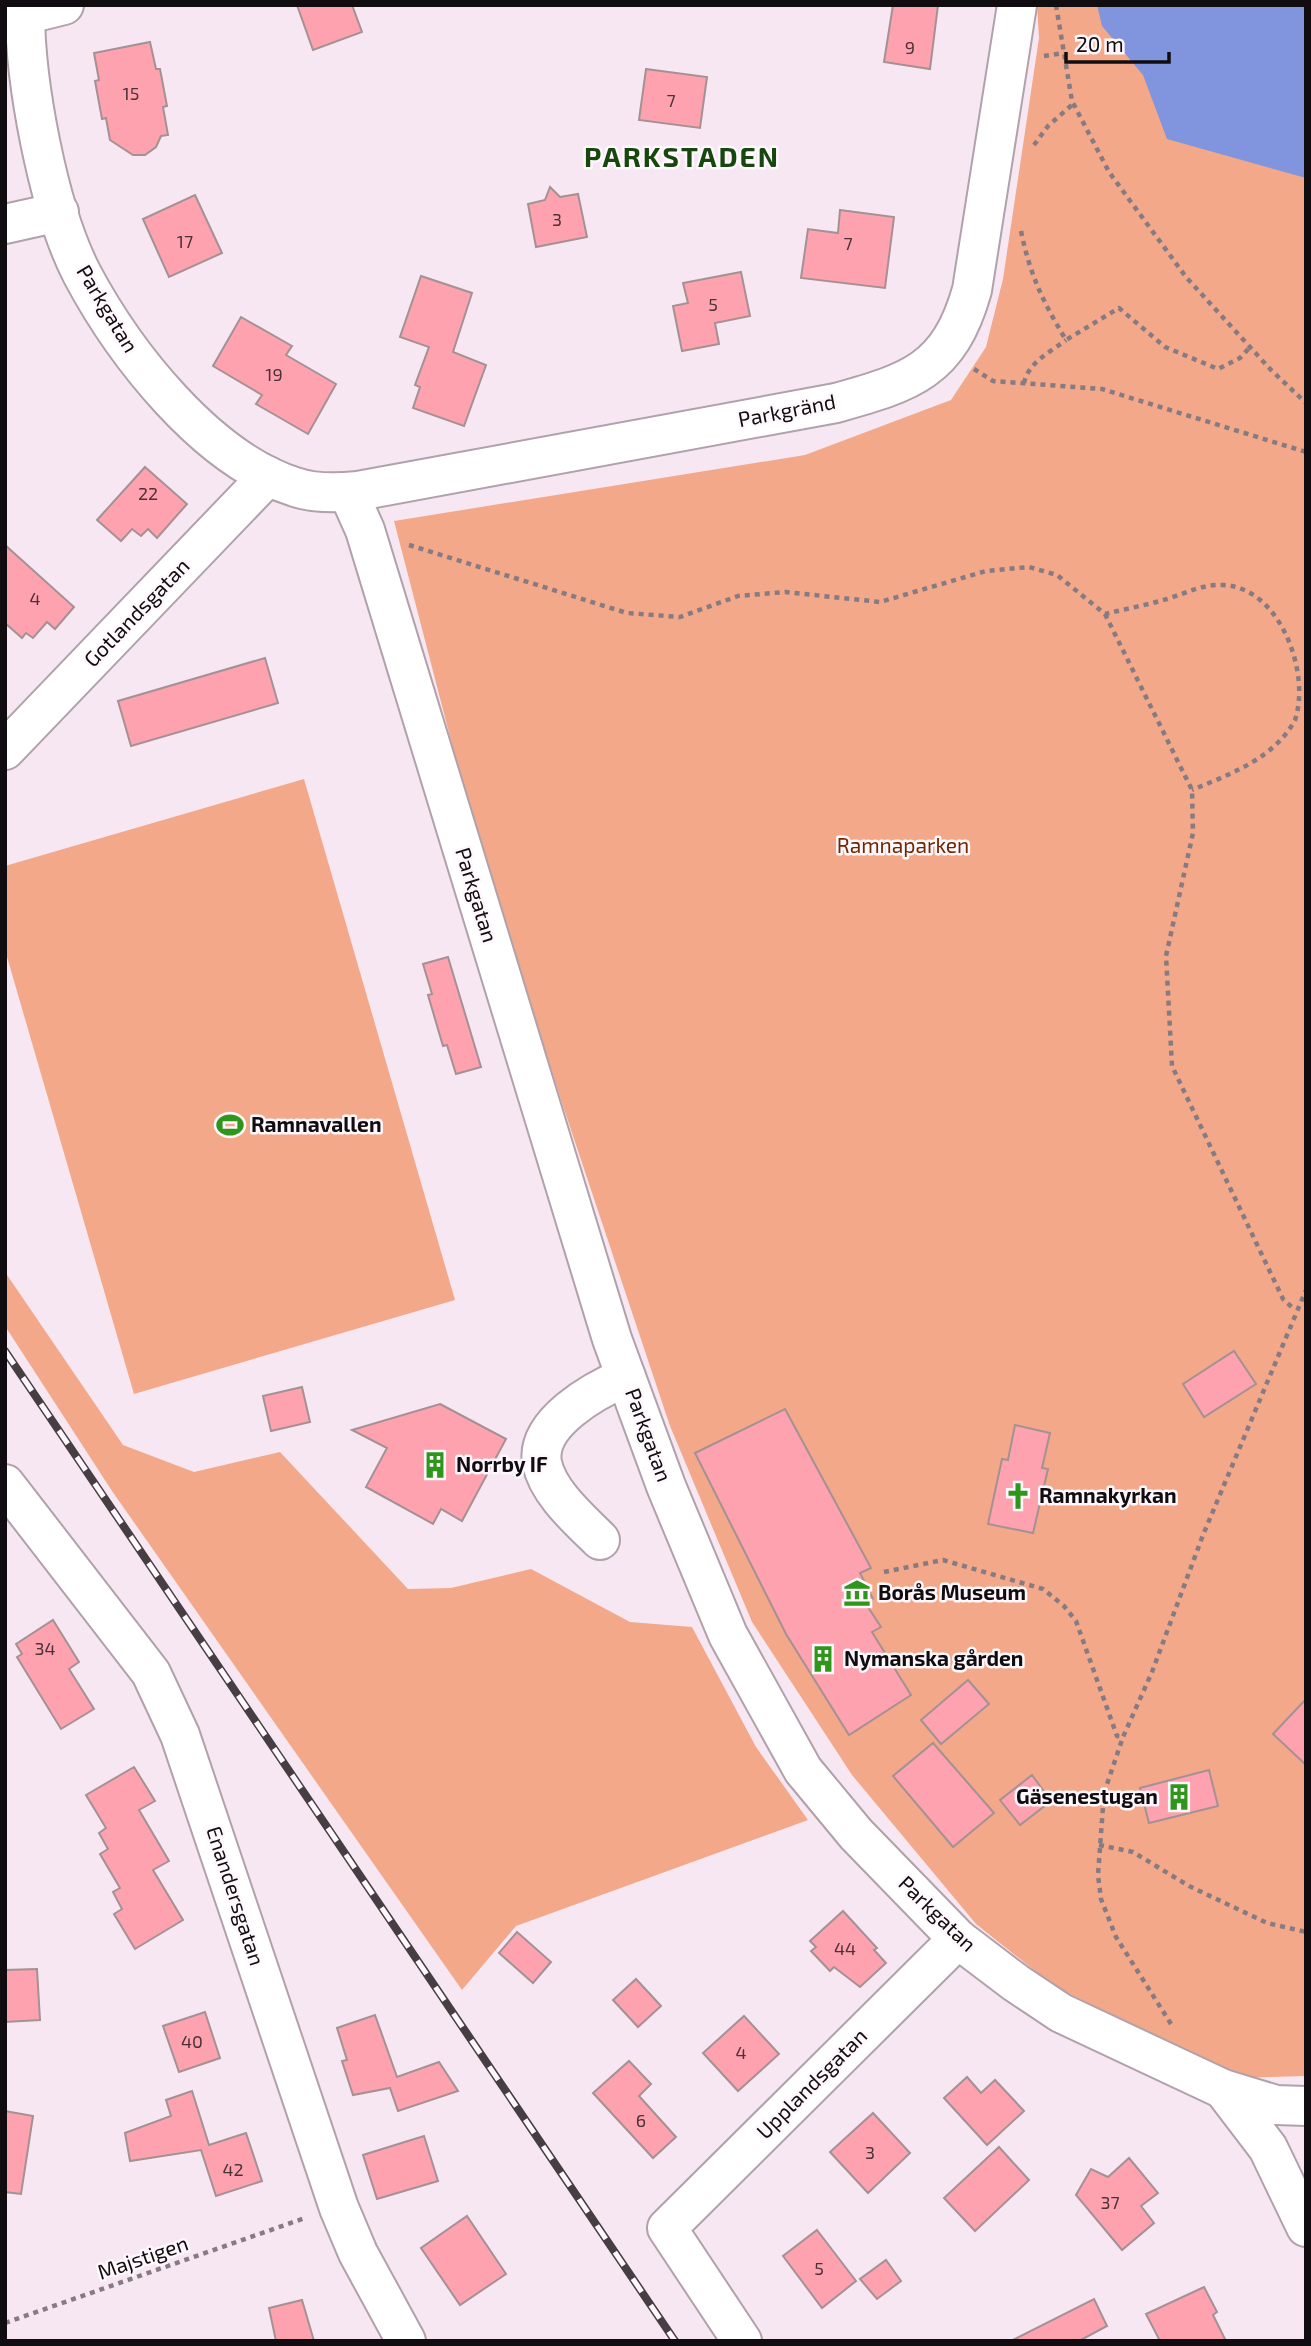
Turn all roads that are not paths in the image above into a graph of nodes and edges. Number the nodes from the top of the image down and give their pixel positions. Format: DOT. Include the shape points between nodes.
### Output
graph roads {
  1 [pos="64,5"];
  2 [pos="1017,5"];
  3 [pos="24,10"];
  4 [pos="59,212"];
  5 [pos="5,224"];
  6 [pos="268,476"];
  7 [pos="348,492"];
  8 [pos="7,744"];
  9 [pos="626,1377"];
  10 [pos="5,1484"];
  11 [pos="600,1540"];
  12 [pos="958,1939"];
  13 [pos="1223,2089"];
  14 [pos="1306,2106"];
  15 [pos="1306,2227"];
  16 [pos="406,2341"];
  17 [pos="742,2341"];
  1 -- 3 [label="street"];
  2 -- 7 [label="street, Parkgränd" via="972,290 963,323 945,351 920,373 836,403"];
  3 -- 4 [label="street, Parkgatan" via="32,86"];
  4 -- 5 [label="street"];
  4 -- 6 [label="street, Parkgatan" via="82,273 134,356 204,433"];
  6 -- 7 [label="street, Parkgränd" via="297,488"];
  6 -- 8 [label="street, Gotlandsgatan"];
  7 -- 9 [label="street, Parkgatan" via="370,546"];
  9 -- 11 [label="street" via="575,1406 548,1433 541,1451 542,1466 552,1485"];
  9 -- 12 [label="street, Parkgatan" via="728,1635 803,1770 856,1834"];
  10 -- 16 [label="street, Enandersgatan" via="151,1673 180,1735 339,2208"];
  12 -- 13 [label="street, Parkgatan" via="1061,2013"];
  12 -- 17 [label="street, Upplandsgatan" via="667,2228"];
  13 -- 14 [label="street, Parkgatan" via="1276,2105"];
  13 -- 15 [label="street" via="1268,2148"];
}
